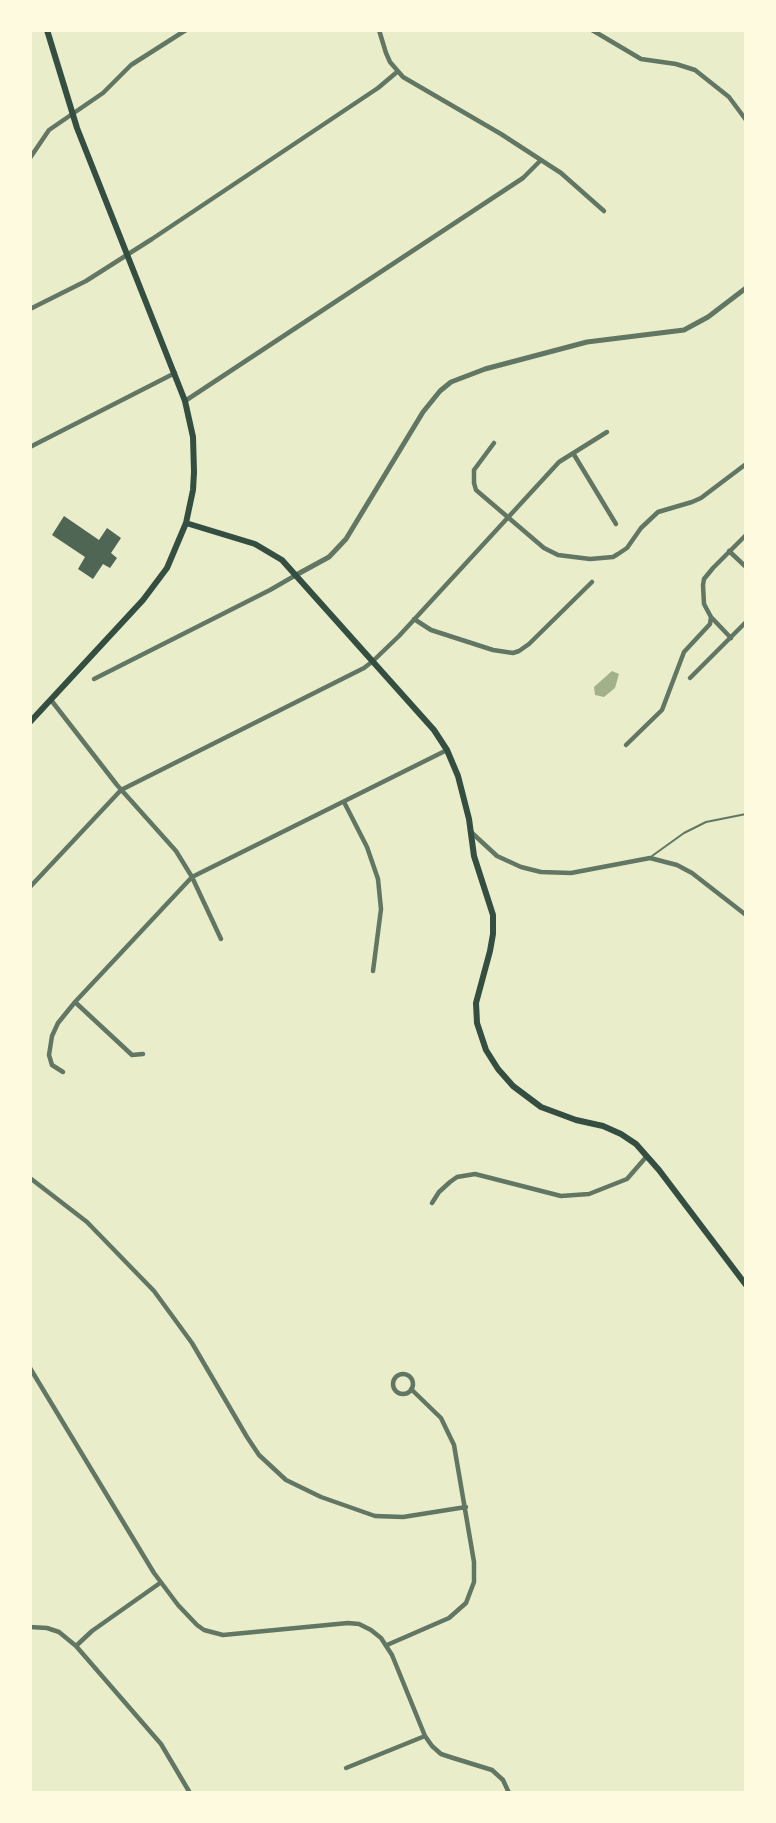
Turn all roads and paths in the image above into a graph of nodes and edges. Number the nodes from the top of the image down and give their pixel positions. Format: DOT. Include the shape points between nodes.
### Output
graph roads {
  1 [pos="47,30"];
  2 [pos="186,30"];
  3 [pos="379,30"];
  4 [pos="592,30"];
  5 [pos="397,72"];
  6 [pos="73,112"];
  7 [pos="746,120"];
  8 [pos="30,158"];
  9 [pos="541,160"];
  10 [pos="604,211"];
  11 [pos="128,254"];
  12 [pos="746,288"];
  13 [pos="30,309"];
  14 [pos="175,373"];
  15 [pos="185,401"];
  16 [pos="608,432"];
  17 [pos="494,443"];
  18 [pos="30,447"];
  19 [pos="573,453"];
  20 [pos="746,464"];
  21 [pos="508,519"];
  22 [pos="186,523"];
  23 [pos="616,524"];
  24 [pos="746,535"];
  25 [pos="729,552"];
  26 [pos="746,567"];
  27 [pos="296,575"];
  28 [pos="592,582"];
  29 [pos="711,617"];
  30 [pos="414,619"];
  31 [pos="746,622"];
  32 [pos="731,638"];
  33 [pos="373,661"];
  34 [pos="690,678"];
  35 [pos="94,679"];
  36 [pos="51,700"];
  37 [pos="30,722"];
  38 [pos="626,745"];
  39 [pos="447,750"];
  40 [pos="121,790"];
  41 [pos="344,802"];
  42 [pos="746,814"];
  43 [pos="471,831"];
  44 [pos="650,858"];
  45 [pos="192,878"];
  46 [pos="30,887"];
  47 [pos="746,915"];
  48 [pos="221,939"];
  49 [pos="373,971"];
  50 [pos="75,1002"];
  51 [pos="143,1054"];
  52 [pos="63,1072"];
  53 [pos="647,1156"];
  54 [pos="30,1178"];
  55 [pos="432,1203"];
  56 [pos="746,1285"];
  57 [pos="30,1368"];
  58 [pos="411,1389"];
  59 [pos="466,1507"];
  60 [pos="160,1582"];
  61 [pos="30,1627"];
  62 [pos="387,1645"];
  63 [pos="76,1646"];
  64 [pos="425,1736"];
  65 [pos="346,1768"];
  66 [pos="190,1793"];
  67 [pos="509,1793"];
  1 -- 6 [label="main road"];
  2 -- 6 [label="street" via="131,65 103,93"];
  3 -- 5 [label="street"];
  4 -- 7 [label="street" via="641,58 695,70 729,97"];
  5 -- 9 [label="street"];
  5 -- 11 [label="street"];
  6 -- 8 [label="street" via="49,130"];
  6 -- 11 [label="main road"];
  9 -- 10 [label="street"];
  9 -- 15 [label="street" via="513,185"];
  11 -- 13 [label="street"];
  11 -- 14 [label="main road"];
  12 -- 27 [label="street" via="684,330 587,342 451,382 423,412 346,539 328,557"];
  14 -- 15 [label="main road"];
  14 -- 18 [label="street"];
  15 -- 22 [label="main road" via="194,457"];
  16 -- 19 [label="street"];
  17 -- 21 [label="street" via="474,470 474,483 479,494"];
  19 -- 21 [label="street" via="558,462"];
  19 -- 23 [label="street"];
  20 -- 21 [label="street" via="701,498 658,512 627,548 613,557 590,559 551,553"];
  21 -- 30 [label="street"];
  22 -- 27 [label="main road" via="266,549"];
  22 -- 36 [label="main road" via="173,556 156,583"];
  24 -- 25 [label="street"];
  25 -- 26 [label="street"];
  25 -- 29 [label="street" via="704,579 702,597"];
  27 -- 33 [label="main road"];
  27 -- 35 [label="street"];
  28 -- 30 [label="street" via="529,644 513,653 431,630"];
  29 -- 32 [label="street"];
  29 -- 38 [label="street" via="706,630 684,652 662,710"];
  30 -- 33 [label="street"];
  31 -- 32 [label="street"];
  32 -- 34 [label="street"];
  33 -- 39 [label="main road"];
  33 -- 40 [label="street"];
  36 -- 37 [label="main road"];
  36 -- 40 [label="street"];
  39 -- 41 [label="street"];
  39 -- 43 [label="main road" via="462,790"];
  40 -- 45 [label="street" via="176,851"];
  40 -- 46 [label="street"];
  41 -- 45 [label="street"];
  41 -- 49 [label="street" via="378,879 381,909"];
  42 -- 44 [label="lane" via="706,822 684,832"];
  43 -- 44 [label="street" via="497,856 541,872 571,873"];
  43 -- 53 [label="main road" via="474,856 493,915 490,951 476,1003 477,1023 486,1050 513,1086 535,1103 551,1112 621,1134"];
  44 -- 47 [label="street" via="692,873"];
  45 -- 48 [label="street"];
  45 -- 50 [label="street"];
  50 -- 51 [label="street" via="132,1055"];
  50 -- 52 [label="street" via="58,1023 49,1046 50,1061"];
  53 -- 55 [label="street" via="627,1179 589,1194 561,1196 475,1174 450,1182"];
  53 -- 56 [label="main road"];
  54 -- 59 [label="street" via="87,1222 154,1291 192,1343 247,1437 286,1480 375,1516 403,1517"];
  57 -- 60 [label="street"];
  58 -- 58 [label="street" via="409,1376 400,1374 395,1378 397,1391 406,1393"];
  58 -- 59 [label="street" via="434,1409 451,1436"];
  59 -- 62 [label="street" via="475,1572 466,1603 449,1618"];
  60 -- 62 [label="street" via="189,1618 213,1633 229,1635 348,1623 371,1630"];
  60 -- 63 [label="street"];
  61 -- 63 [label="street" via="59,1632"];
  62 -- 64 [label="street"];
  63 -- 66 [label="street" via="161,1744"];
  64 -- 65 [label="street"];
  64 -- 67 [label="street" via="441,1754 492,1770"];
}
